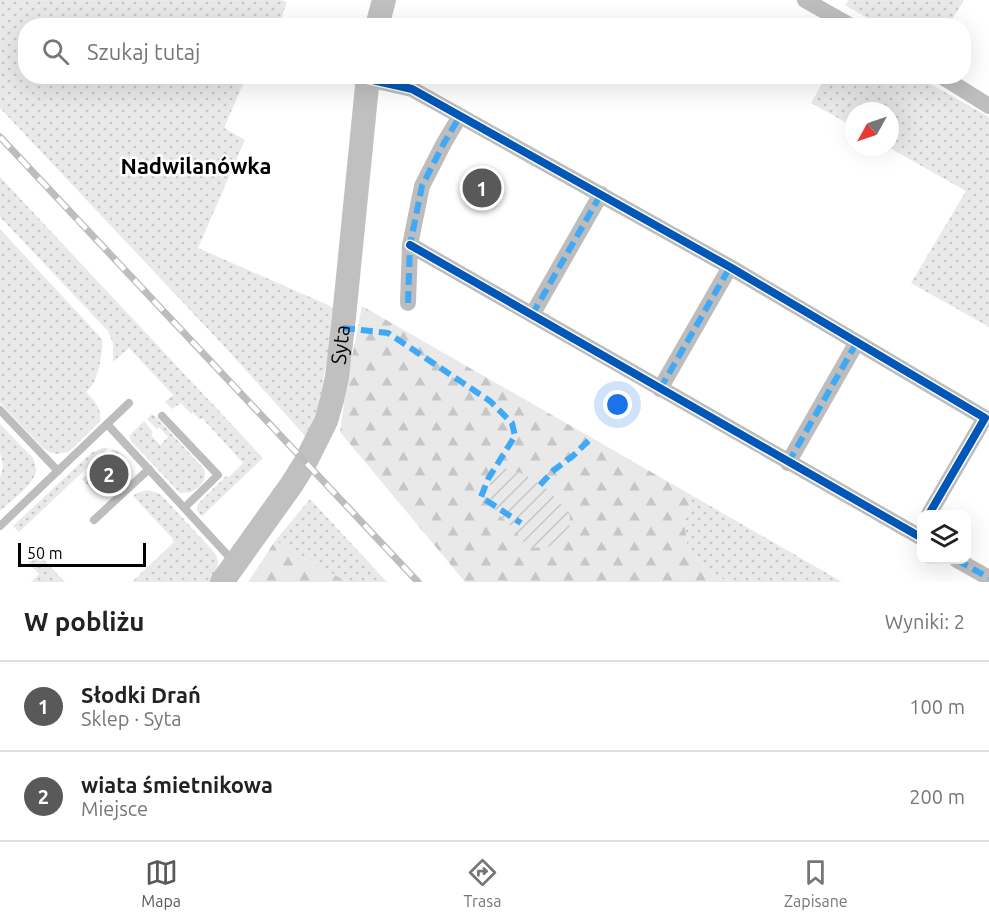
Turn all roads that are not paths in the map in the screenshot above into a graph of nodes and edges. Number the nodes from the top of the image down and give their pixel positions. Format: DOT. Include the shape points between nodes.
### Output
graph roads {
  1 [pos="384,0"];
  2 [pos="805,0"];
  3 [pos="379,18"];
  4 [pos="837,18"];
  5 [pos="367,84"];
  6 [pos="392,84"];
  7 [pos="954,84"];
  8 [pos="989,106"];
  9 [pos="460,116"];
  10 [pos="601,194"];
  11 [pos="410,245"];
  12 [pos="730,267"];
  13 [pos="408,303"];
  14 [pos="532,315"];
  15 [pos="857,342"];
  16 [pos="660,389"];
  17 [pos="129,404"];
  18 [pos="0,410"];
  19 [pos="162,416"];
  20 [pos="108,424"];
  21 [pos="788,463"];
  22 [pos="149,469"];
  23 [pos="58,471"];
  24 [pos="184,508"];
  25 [pos="931,510"];
  26 [pos="94,520"];
  27 [pos="0,526"];
  28 [pos="917,532"];
  29 [pos="964,564"];
  30 [pos="229,573"];
  31 [pos="989,578"];
  1 -- 3 [label="street"];
  2 -- 4 [label="street"];
  5 -- 30 [label="street, Syta" via="332,400 305,463"];
  6 -- 9 [label="street" via="412,89"];
  7 -- 8 [label="street"];
  9 -- 10 [label="street"];
  9 -- 11 [label="street" via="422,186"];
  10 -- 12 [label="street"];
  10 -- 14 [label="street"];
  11 -- 13 [label="street"];
  11 -- 14 [label="street"];
  12 -- 15 [label="street"];
  12 -- 16 [label="street"];
  14 -- 16 [label="street"];
  15 -- 21 [label="street"];
  15 -- 25 [label="street" via="986,418"];
  16 -- 21 [label="street"];
  17 -- 20 [label="lane"];
  18 -- 23 [label="lane"];
  19 -- 24 [label="lane" via="218,475"];
  20 -- 22 [label="lane"];
  20 -- 23 [label="lane"];
  21 -- 28 [label="street"];
  22 -- 24 [label="lane"];
  22 -- 26 [label="lane"];
  23 -- 27 [label="lane"];
  24 -- 30 [label="lane"];
  29 -- 31 [label="street"];
}
